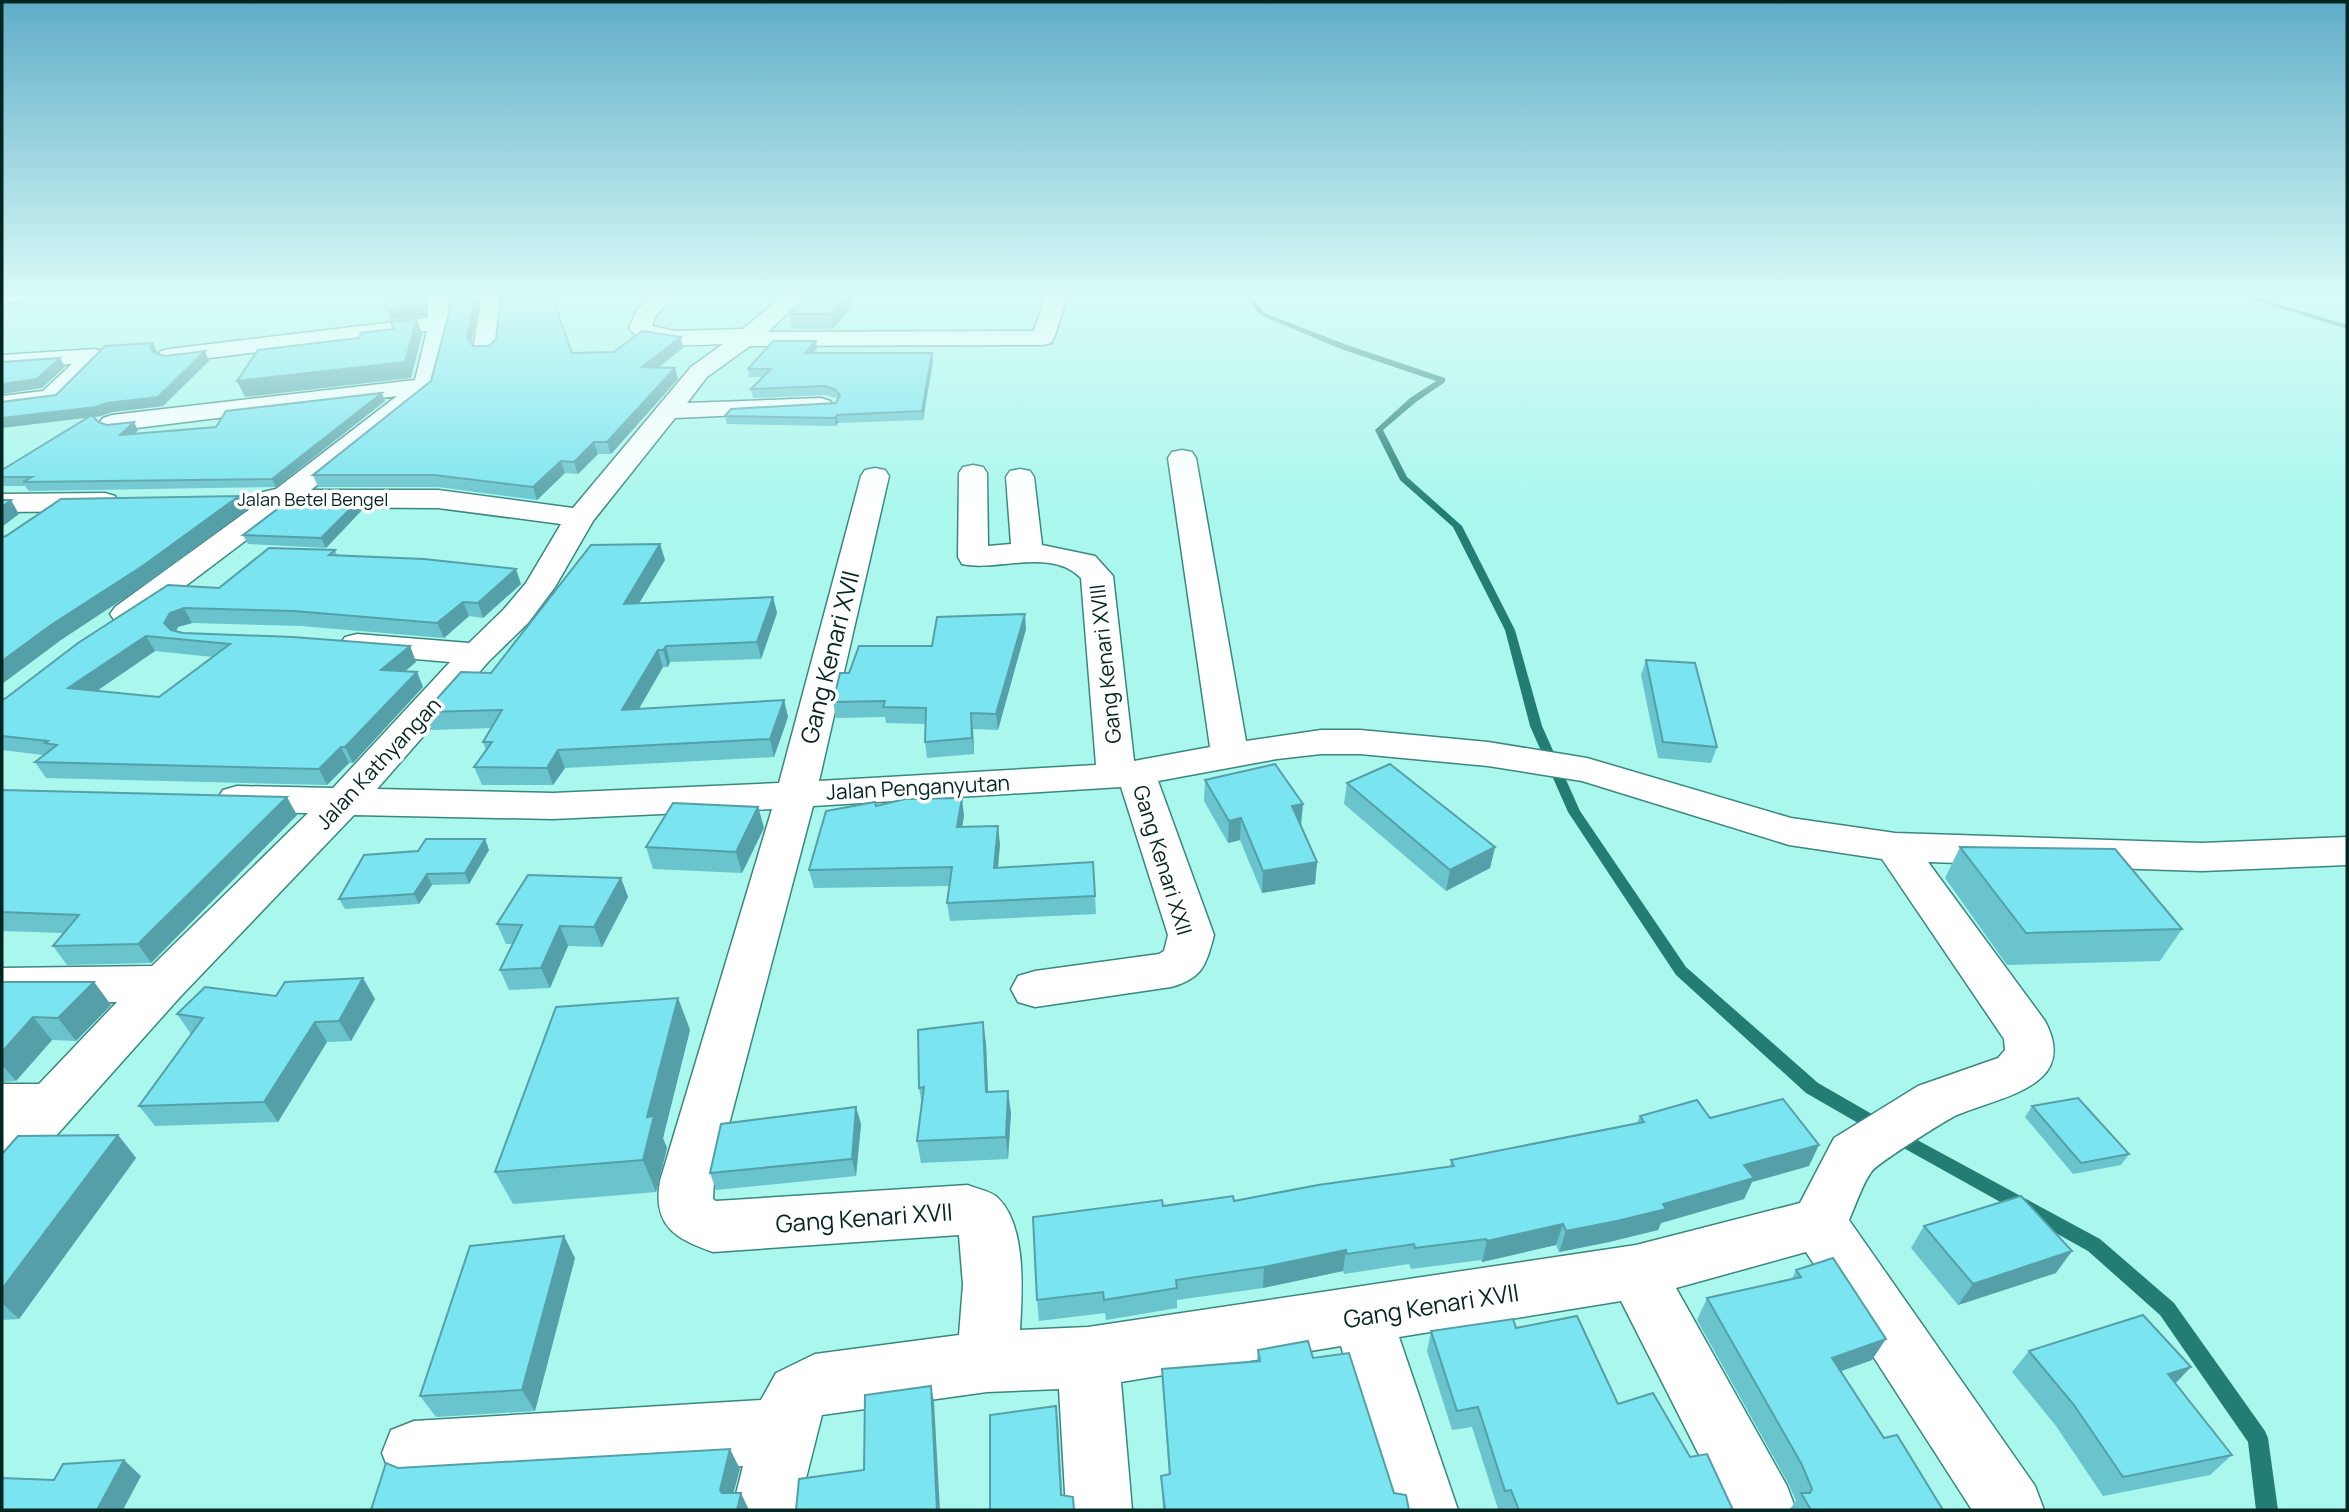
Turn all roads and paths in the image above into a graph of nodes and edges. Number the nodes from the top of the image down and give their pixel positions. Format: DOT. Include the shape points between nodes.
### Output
graph roads {
  1 [pos="84,367"];
  2 [pos="428,367"];
  3 [pos="705,367"];
  4 [pos="424,386"];
  5 [pos="2,403"];
  6 [pos="826,405"];
  7 [pos="666,411"];
  8 [pos="112,423"];
  9 [pos="1182,458"];
  10 [pos="973,473"];
  11 [pos="875,476"];
  12 [pos="1020,477"];
  13 [pos="284,498"];
  14 [pos="242,499"];
  15 [pos="130,502"];
  16 [pos="2,503"];
  17 [pos="60,503"];
  18 [pos="580,518"];
  19 [pos="21,529"];
  20 [pos="1027,551"];
  21 [pos="100,632"];
  22 [pos="328,642"];
  23 [pos="477,654"];
  24 [pos="1230,756"];
  25 [pos="1126,774"];
  26 [pos="796,794"];
  27 [pos="206,798"];
  28 [pos="345,800"];
  29 [pos="1895,846"];
  30 [pos="2347,851"];
  31 [pos="163,984"];
  32 [pos="2,986"];
  33 [pos="1035,989"];
  34 [pos="26,1105"];
  35 [pos="2,1159"];
  36 [pos="1819,1223"];
  37 [pos="1636,1272"];
  38 [pos="1362,1316"];
  39 [pos="1088,1357"];
  40 [pos="987,1363"];
  41 [pos="785,1431"];
  42 [pos="414,1453"];
  43 [pos="765,1510"];
  44 [pos="1099,1510"];
  45 [pos="1425,1510"];
  46 [pos="1763,1510"];
  47 [pos="2011,1510"];
  1 -- 5 [label="street" via="50,398"];
  2 -- 4 [label="street"];
  3 -- 7 [label="street, Jalan Kathyangan"];
  4 -- 8 [label="street"];
  4 -- 13 [label="street"];
  6 -- 7 [label="street"];
  7 -- 18 [label="street, Jalan Kathyangan"];
  9 -- 24 [label="street"];
  10 -- 20 [label="street, Gang Kenari XVIII" via="973,557"];
  11 -- 26 [label="street, Gang Kenari XVII"];
  12 -- 20 [label="street"];
  13 -- 14 [label="street, Jalan Betel Bengel"];
  13 -- 18 [label="street, Jalan Betel Bengel" via="438,499"];
  13 -- 21 [label="street"];
  15 -- 17 [label="street"];
  16 -- 17 [label="street"];
  17 -- 19 [label="street"];
  18 -- 23 [label="street, Jalan Kathyangan" via="539,587"];
  20 -- 25 [label="street, Gang Kenari XVIII" via="1084,564 1097,576"];
  22 -- 23 [label="street"];
  23 -- 28 [label="street, Jalan Kathyangan"];
  24 -- 25 [label="street, Jalan Penganyutan"];
  24 -- 29 [label="street, Jalan Penganyutan" via="1360,741 1488,754 1587,770 1789,831"];
  25 -- 26 [label="street, Jalan Penganyutan"];
  25 -- 33 [label="street, Gang Kenari XXII" via="1191,935 1184,960 1171,970"];
  26 -- 28 [label="street, Jalan Penganyutan" via="553,806"];
  26 -- 40 [label="street, Gang Kenari XVII" via="687,1181 685,1206 693,1218 713,1227 968,1210 978,1215 993,1264"];
  27 -- 28 [label="street, Jalan Penganyutan"];
  28 -- 31 [label="street, Jalan Kathyangan"];
  29 -- 30 [label="street, Jalan Penganyutan" via="2202,857"];
  29 -- 36 [label="street" via="2028,1035 2031,1055 2016,1072 1936,1101 1853,1154"];
  31 -- 32 [label="street"];
  31 -- 34 [label="street, Jalan Kathyangan"];
  34 -- 35 [label="street, Jalan Kathyangan"];
  36 -- 37 [label="street, Gang Kenari XVII"];
  36 -- 47 [label="street"];
  37 -- 38 [label="street, Gang Kenari XVII"];
  37 -- 46 [label="street"];
  38 -- 39 [label="street, Gang Kenari XVII"];
  38 -- 45 [label="street"];
  39 -- 40 [label="street, Gang Kenari XVII"];
  39 -- 44 [label="street"];
  40 -- 41 [label="street" via="815,1385 795,1396"];
  41 -- 42 [label="street"];
  41 -- 43 [label="street"];
}
